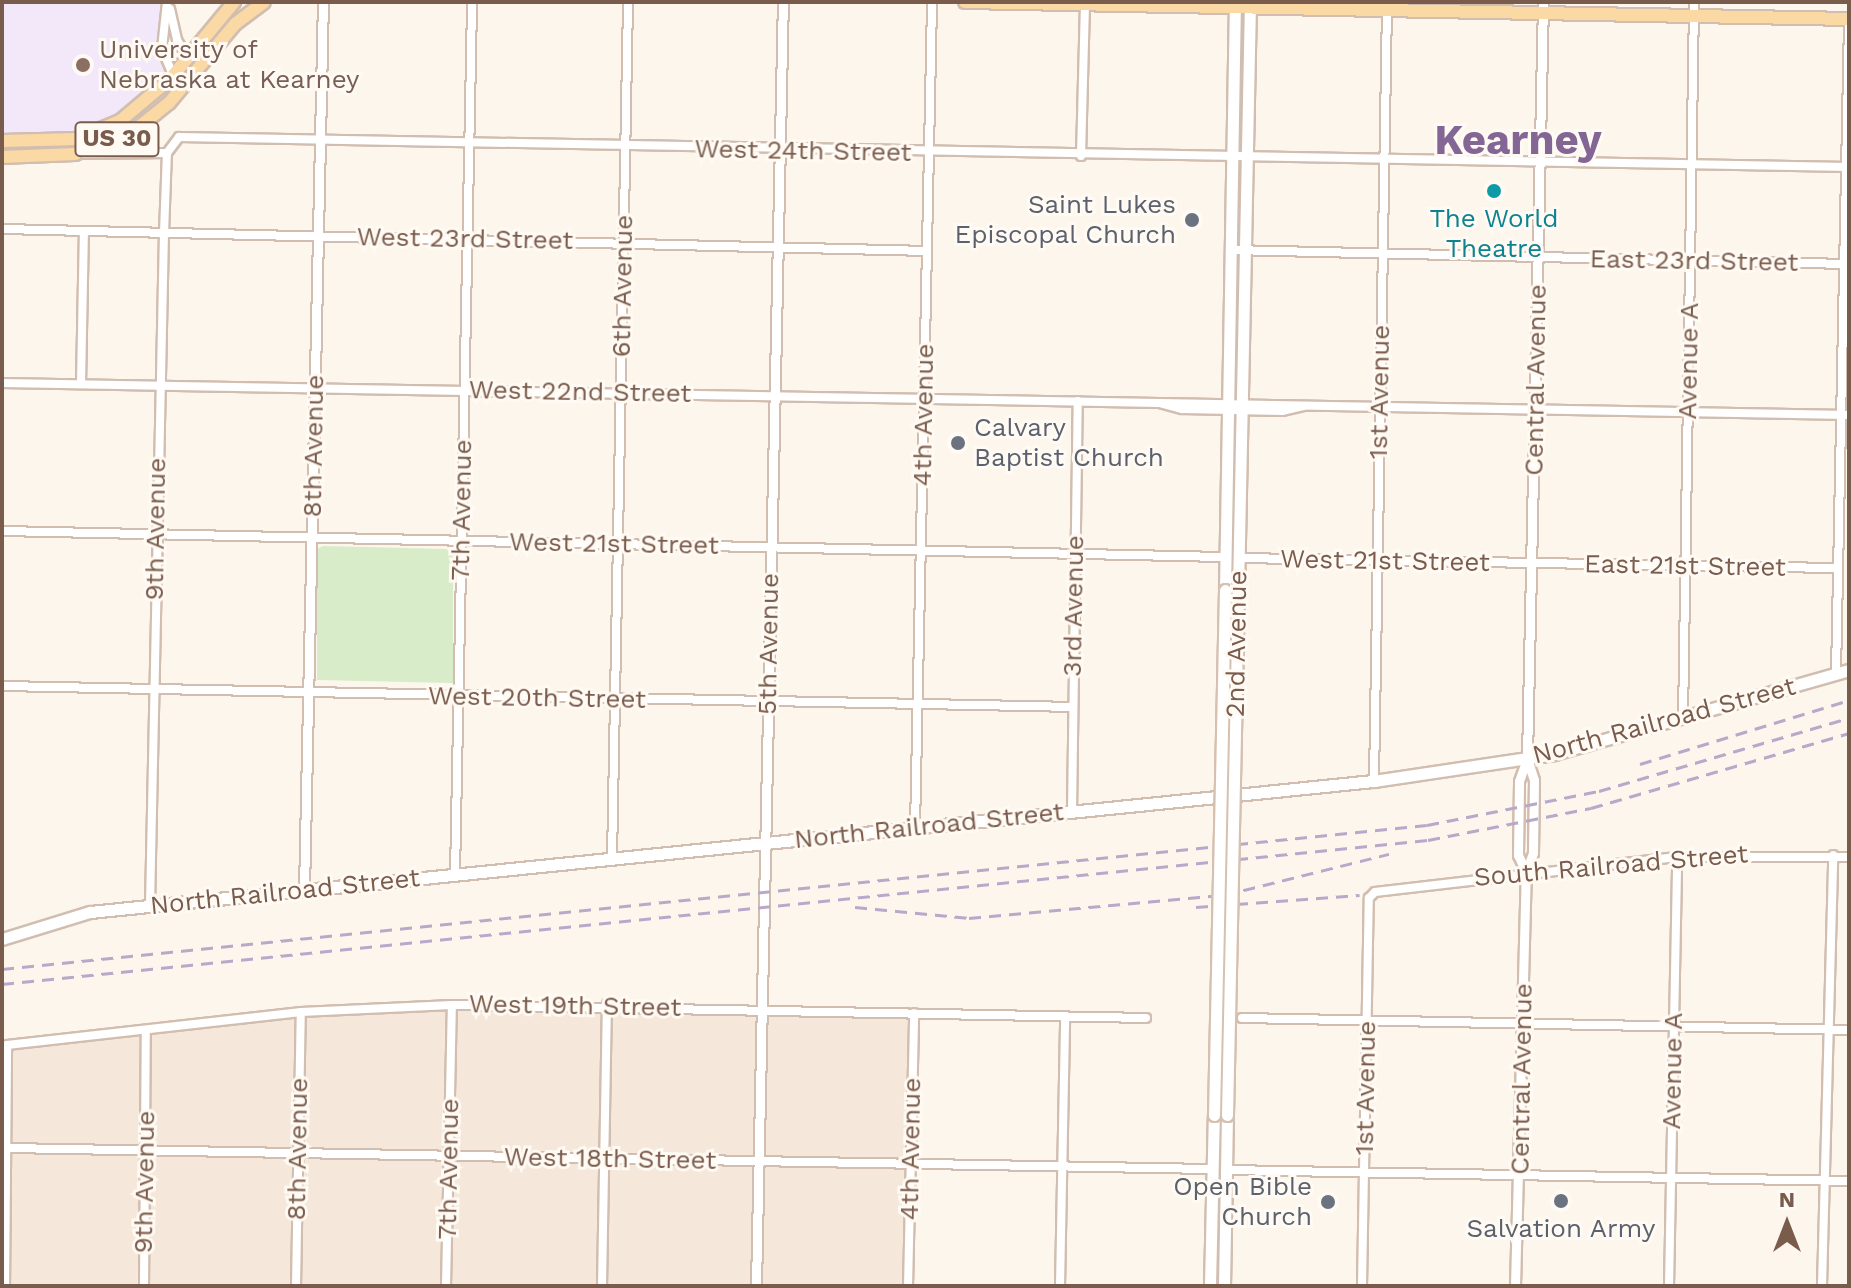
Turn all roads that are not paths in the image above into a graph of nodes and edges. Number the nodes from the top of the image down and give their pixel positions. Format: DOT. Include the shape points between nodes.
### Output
graph roads {
  1 [pos="168,2"];
  2 [pos="234,2"];
  3 [pos="264,2"];
  4 [pos="323,2"];
  5 [pos="472,2"];
  6 [pos="628,2"];
  7 [pos="783,2"];
  8 [pos="932,2"];
  9 [pos="965,2"];
  10 [pos="1084,3"];
  11 [pos="1235,4"];
  12 [pos="1250,5"];
  13 [pos="1387,6"];
  14 [pos="1543,8"];
  15 [pos="1694,9"];
  16 [pos="1849,20"];
  17 [pos="187,56"];
  18 [pos="173,75"];
  19 [pos="181,88"];
  20 [pos="320,138"];
  21 [pos="2,141"];
  22 [pos="470,143"];
  23 [pos="626,147"];
  24 [pos="780,151"];
  25 [pos="167,153"];
  26 [pos="75,154"];
  27 [pos="929,154"];
  28 [pos="1081,156"];
  29 [pos="2,157"];
  30 [pos="1232,158"];
  31 [pos="1247,158"];
  32 [pos="1384,160"];
  33 [pos="1540,162"];
  34 [pos="1692,165"];
  35 [pos="1847,167"];
  36 [pos="2,229"];
  37 [pos="84,231"];
  38 [pos="164,233"];
  39 [pos="318,236"];
  40 [pos="468,240"];
  41 [pos="624,243"];
  42 [pos="778,246"];
  43 [pos="1231,250"];
  44 [pos="1245,250"];
  45 [pos="927,251"];
  46 [pos="1382,255"];
  47 [pos="1539,258"];
  48 [pos="1690,262"];
  49 [pos="1847,264"];
  50 [pos="2,383"];
  51 [pos="81,384"];
  52 [pos="159,385"];
  53 [pos="315,388"];
  54 [pos="465,390"];
  55 [pos="621,393"];
  56 [pos="775,396"];
  57 [pos="925,398"];
  58 [pos="1078,401"];
  59 [pos="1234,405"];
  60 [pos="1380,408"];
  61 [pos="1535,409"];
  62 [pos="1688,411"];
  63 [pos="1845,415"];
  64 [pos="2,531"];
  65 [pos="156,534"];
  66 [pos="312,537"];
  67 [pos="461,541"];
  68 [pos="618,544"];
  69 [pos="772,548"];
  70 [pos="922,551"];
  71 [pos="1074,554"];
  72 [pos="1232,558"];
  73 [pos="1378,561"];
  74 [pos="1532,564"];
  75 [pos="1686,566"];
  76 [pos="1837,568"];
  77 [pos="1849,670"];
  78 [pos="1836,674"];
  79 [pos="2,686"];
  80 [pos="154,690"];
  81 [pos="308,693"];
  82 [pos="458,696"];
  83 [pos="615,700"];
  84 [pos="768,703"];
  85 [pos="918,705"];
  86 [pos="1072,707"];
  87 [pos="1683,721"];
  88 [pos="1527,759"];
  89 [pos="1374,781"];
  90 [pos="1072,812"];
  91 [pos="915,829"];
  92 [pos="765,843"];
  93 [pos="1833,855"];
  94 [pos="1677,857"];
  95 [pos="1849,857"];
  96 [pos="612,859"];
  97 [pos="1526,872"];
  98 [pos="455,875"];
  99 [pos="304,891"];
  100 [pos="1375,892"];
  101 [pos="150,906"];
  102 [pos="2,939"];
  103 [pos="607,1004"];
  104 [pos="452,1005"];
  105 [pos="762,1008"];
  106 [pos="301,1012"];
  107 [pos="914,1013"];
  108 [pos="1065,1016"];
  109 [pos="1146,1018"];
  110 [pos="1242,1018"];
  111 [pos="1367,1020"];
  112 [pos="1523,1023"];
  113 [pos="1673,1026"];
  114 [pos="1827,1029"];
  115 [pos="146,1030"];
  116 [pos="1849,1030"];
  117 [pos="7,1148"];
  118 [pos="146,1150"];
  119 [pos="298,1153"];
  120 [pos="450,1156"];
  121 [pos="604,1159"];
  122 [pos="759,1162"];
  123 [pos="911,1164"];
  124 [pos="1062,1167"];
  125 [pos="1220,1170"];
  126 [pos="1364,1172"];
  127 [pos="1519,1175"];
  128 [pos="1671,1178"];
  129 [pos="1824,1181"];
  130 [pos="1849,1181"];
  131 [pos="5,1286"];
  132 [pos="144,1286"];
  133 [pos="296,1286"];
  134 [pos="446,1286"];
  135 [pos="602,1286"];
  136 [pos="756,1286"];
  137 [pos="908,1286"];
  138 [pos="1060,1286"];
  139 [pos="1210,1286"];
  140 [pos="1224,1286"];
  141 [pos="1362,1286"];
  142 [pos="1515,1286"];
  143 [pos="1669,1286"];
  144 [pos="1822,1286"];
  1 -- 17 [label="street" via="177,40"];
  1 -- 18 [label="street" via="162,49"];
  2 -- 17 [label="main road, US 30"];
  3 -- 19 [label="main road, West 24th Street / US 30" via="235,24"];
  4 -- 20 [label="street, 8th Avenue"];
  5 -- 22 [label="street, 7th Avenue"];
  6 -- 23 [label="street, 6th Avenue"];
  7 -- 24 [label="street, 5th Avenue"];
  8 -- 27 [label="street, 4th Avenue"];
  9 -- 10 [label="main road"];
  10 -- 11 [label="main road"];
  10 -- 28 [label="street"];
  11 -- 12 [label="main road"];
  11 -- 30 [label="main road, 2nd Avenue"];
  12 -- 13 [label="main road"];
  12 -- 31 [label="main road, 2nd Avenue"];
  13 -- 14 [label="main road"];
  13 -- 32 [label="street, 1st Avenue"];
  14 -- 15 [label="main road"];
  14 -- 33 [label="street, Central Avenue"];
  15 -- 16 [label="main road"];
  15 -- 34 [label="street, Avenue A"];
  16 -- 35 [label="street"];
  17 -- 18 [label="main road, US 30"];
  17 -- 19 [label="main road" via="189,72"];
  18 -- 21 [label="main road, US 30" via="131,114 94,134 56,141"];
  19 -- 26 [label="main road, West 24th Street / US 30" via="139,127"];
  20 -- 22 [label="street, West 24th Street"];
  20 -- 25 [label="street, West 24th Street" via="186,136"];
  20 -- 39 [label="street, 8th Avenue"];
  22 -- 23 [label="street, West 24th Street"];
  22 -- 40 [label="street, 7th Avenue"];
  23 -- 24 [label="street, West 24th Street"];
  23 -- 41 [label="street, 6th Avenue"];
  24 -- 27 [label="street, West 24th Street"];
  24 -- 42 [label="street, 5th Avenue"];
  25 -- 26 [label="street, West 24th Street"];
  25 -- 38 [label="street, 9th Avenue"];
  26 -- 29 [label="main road, West 24th Street / US 30"];
  27 -- 28 [label="street, West 24th Street"];
  27 -- 45 [label="street, 4th Avenue"];
  28 -- 30 [label="street, West 24th Street"];
  30 -- 31 [label="street, West 24th Street"];
  30 -- 43 [label="main road, 2nd Avenue"];
  31 -- 32 [label="street, West 24th Street"];
  31 -- 44 [label="main road, 2nd Avenue"];
  32 -- 33 [label="street, West 24th Street"];
  32 -- 46 [label="street, 1st Avenue"];
  33 -- 34 [label="street, West 24th Street"];
  33 -- 47 [label="street, Central Avenue"];
  34 -- 35 [label="street, West 24th Street"];
  34 -- 48 [label="street, Avenue A"];
  35 -- 49 [label="street"];
  36 -- 37 [label="street, West 23rd Street"];
  37 -- 38 [label="street, West 23rd Street"];
  37 -- 51 [label="street"];
  38 -- 39 [label="street, West 23rd Street"];
  38 -- 52 [label="street, 9th Avenue"];
  39 -- 40 [label="street, West 23rd Street"];
  39 -- 53 [label="street, 8th Avenue"];
  40 -- 41 [label="street, West 23rd Street"];
  40 -- 54 [label="street, 7th Avenue"];
  41 -- 42 [label="street, West 23rd Street"];
  41 -- 55 [label="street, 6th Avenue"];
  42 -- 45 [label="street, West 23rd Street"];
  42 -- 56 [label="street, 5th Avenue"];
  43 -- 44 [label="street"];
  43 -- 59 [label="main road, 2nd Avenue"];
  44 -- 46 [label="street"];
  44 -- 59 [label="main road, 2nd Avenue"];
  45 -- 57 [label="street, 4th Avenue"];
  46 -- 47 [label="street"];
  46 -- 60 [label="street, 1st Avenue"];
  47 -- 48 [label="street, East 23rd Street"];
  47 -- 61 [label="street, Central Avenue"];
  48 -- 49 [label="street, East 23rd Street"];
  48 -- 62 [label="street, Avenue A"];
  49 -- 63 [label="street"];
  50 -- 51 [label="street, West 22nd Street"];
  51 -- 52 [label="street, West 22nd Street"];
  52 -- 53 [label="street, West 22nd Street"];
  52 -- 65 [label="street, 9th Avenue"];
  53 -- 54 [label="street, West 22nd Street"];
  53 -- 66 [label="street, 8th Avenue"];
  54 -- 55 [label="street, West 22nd Street"];
  54 -- 67 [label="street, 7th Avenue"];
  55 -- 56 [label="street, West 22nd Street"];
  55 -- 68 [label="street, 6th Avenue"];
  56 -- 57 [label="street, West 22nd Street"];
  56 -- 69 [label="street, 5th Avenue"];
  57 -- 58 [label="street, West 22nd Street"];
  57 -- 70 [label="street, 4th Avenue"];
  58 -- 59 [label="street, West 22nd Street"];
  58 -- 71 [label="street, 3rd Avenue"];
  59 -- 60 [label="street, West 22nd Street"];
  59 -- 72 [label="main road, 2nd Avenue"];
  60 -- 61 [label="street, West 22nd Street"];
  60 -- 73 [label="street, 1st Avenue"];
  61 -- 62 [label="street, West 22nd Street"];
  61 -- 74 [label="street, Central Avenue"];
  62 -- 63 [label="street, West 22nd Street"];
  62 -- 75 [label="street, Avenue A"];
  63 -- 76 [label="street"];
  64 -- 65 [label="street, West 21st Street"];
  65 -- 66 [label="street, West 21st Street"];
  65 -- 80 [label="street, 9th Avenue"];
  66 -- 67 [label="street, West 21st Street"];
  66 -- 81 [label="street, 8th Avenue"];
  67 -- 68 [label="street, West 21st Street"];
  67 -- 82 [label="street, 7th Avenue"];
  68 -- 69 [label="street, West 21st Street"];
  68 -- 83 [label="street, 6th Avenue"];
  69 -- 70 [label="street, West 21st Street"];
  69 -- 84 [label="street, 5th Avenue"];
  70 -- 71 [label="street, West 21st Street"];
  70 -- 85 [label="street, 4th Avenue"];
  71 -- 72 [label="street, West 21st Street"];
  71 -- 86 [label="street, 3rd Avenue"];
  72 -- 73 [label="street, West 21st Street"];
  72 -- 125 [label="main road, 2nd Avenue, bridge"];
  73 -- 74 [label="street, West 21st Street"];
  73 -- 89 [label="street, 1st Avenue"];
  74 -- 75 [label="street, East 21st Street"];
  74 -- 88 [label="street, Central Avenue"];
  75 -- 76 [label="street, East 21st Street"];
  75 -- 87 [label="street, Avenue A"];
  76 -- 78 [label="street"];
  77 -- 78 [label="main road, North Railroad Street"];
  78 -- 87 [label="main road, North Railroad Street"];
  79 -- 80 [label="street, West 20th Street"];
  80 -- 81 [label="street, West 20th Street"];
  80 -- 101 [label="street, 9th Avenue"];
  81 -- 82 [label="street, West 20th Street"];
  81 -- 99 [label="street, 8th Avenue"];
  82 -- 83 [label="street, West 20th Street"];
  82 -- 98 [label="street, 7th Avenue"];
  83 -- 84 [label="street, West 20th Street"];
  83 -- 96 [label="street, 6th Avenue"];
  84 -- 85 [label="street, West 20th Street"];
  84 -- 92 [label="street, 5th Avenue"];
  85 -- 86 [label="street, West 20th Street"];
  85 -- 91 [label="street, 4th Avenue"];
  86 -- 90 [label="street, 3rd Avenue"];
  87 -- 88 [label="main road, North Railroad Street"];
  88 -- 89 [label="main road, North Railroad Street"];
  88 -- 97 [label="street, Central Avenue" via="1534,794 1533,853"];
  88 -- 97 [label="street, Central Avenue" via="1519,781 1518,855"];
  89 -- 90 [label="main road, North Railroad Street"];
  90 -- 91 [label="main road, North Railroad Street"];
  91 -- 92 [label="main road, North Railroad Street"];
  92 -- 96 [label="main road, North Railroad Street"];
  92 -- 105 [label="street, 5th Avenue"];
  93 -- 94 [label="street, South Railroad Street"];
  93 -- 95 [label="street, South Railroad Street"];
  93 -- 114 [label="street"];
  94 -- 97 [label="street, South Railroad Street"];
  94 -- 113 [label="street, Avenue A"];
  96 -- 98 [label="main road, North Railroad Street"];
  97 -- 100 [label="street, South Railroad Street"];
  97 -- 112 [label="street, Central Avenue"];
  98 -- 99 [label="main road, North Railroad Street"];
  99 -- 101 [label="main road, North Railroad Street"];
  100 -- 111 [label="street, 1st Avenue" via="1369,898"];
  101 -- 102 [label="main road, North Railroad Street" via="77,914"];
  103 -- 104 [label="street, West 19th Street"];
  103 -- 105 [label="street, West 19th Street"];
  103 -- 121 [label="street"];
  104 -- 106 [label="street, West 19th Street"];
  104 -- 120 [label="street, 7th Avenue"];
  105 -- 107 [label="street, West 19th Street"];
  105 -- 122 [label="street, 5th Avenue"];
  106 -- 115 [label="street, West 19th Street"];
  106 -- 119 [label="street, 8th Avenue"];
  107 -- 108 [label="street, West 19th Street"];
  107 -- 123 [label="street, 4th Avenue"];
  108 -- 109 [label="street, West 19th Street"];
  108 -- 124 [label="street"];
  110 -- 111 [label="street"];
  111 -- 112 [label="street"];
  111 -- 126 [label="street, 1st Avenue"];
  112 -- 113 [label="street"];
  112 -- 127 [label="street, Central Avenue"];
  113 -- 114 [label="street"];
  113 -- 128 [label="street, Avenue A"];
  114 -- 116 [label="street"];
  114 -- 129 [label="street"];
  115 -- 117 [label="street, West 19th Street" via="7,1045"];
  115 -- 118 [label="street, 9th Avenue"];
  117 -- 118 [label="street, West 18th Street"];
  117 -- 131 [label="street"];
  118 -- 119 [label="street, West 18th Street"];
  118 -- 132 [label="street, 9th Avenue"];
  119 -- 120 [label="street, West 18th Street"];
  119 -- 133 [label="street, 8th Avenue"];
  120 -- 121 [label="street, West 18th Street"];
  120 -- 134 [label="street, 7th Avenue"];
  121 -- 122 [label="street, West 18th Street"];
  121 -- 135 [label="street"];
  122 -- 123 [label="street, West 18th Street"];
  122 -- 136 [label="street, 5th Avenue"];
  123 -- 124 [label="street, West 18th Street"];
  123 -- 137 [label="street, 4th Avenue"];
  124 -- 125 [label="street, West 18th Street"];
  124 -- 138 [label="street"];
  125 -- 126 [label="street, West 18th Street"];
  125 -- 139 [label="main road, 2nd Avenue"];
  125 -- 140 [label="main road, 2nd Avenue"];
  126 -- 127 [label="street, West 18th Street"];
  126 -- 141 [label="street, 1st Avenue"];
  127 -- 128 [label="street, West 18th Street"];
  127 -- 142 [label="street, Central Avenue"];
  128 -- 129 [label="street, West 18th Street"];
  128 -- 143 [label="street, Avenue A"];
  129 -- 130 [label="street, West 18th Street"];
  129 -- 144 [label="street"];
}
